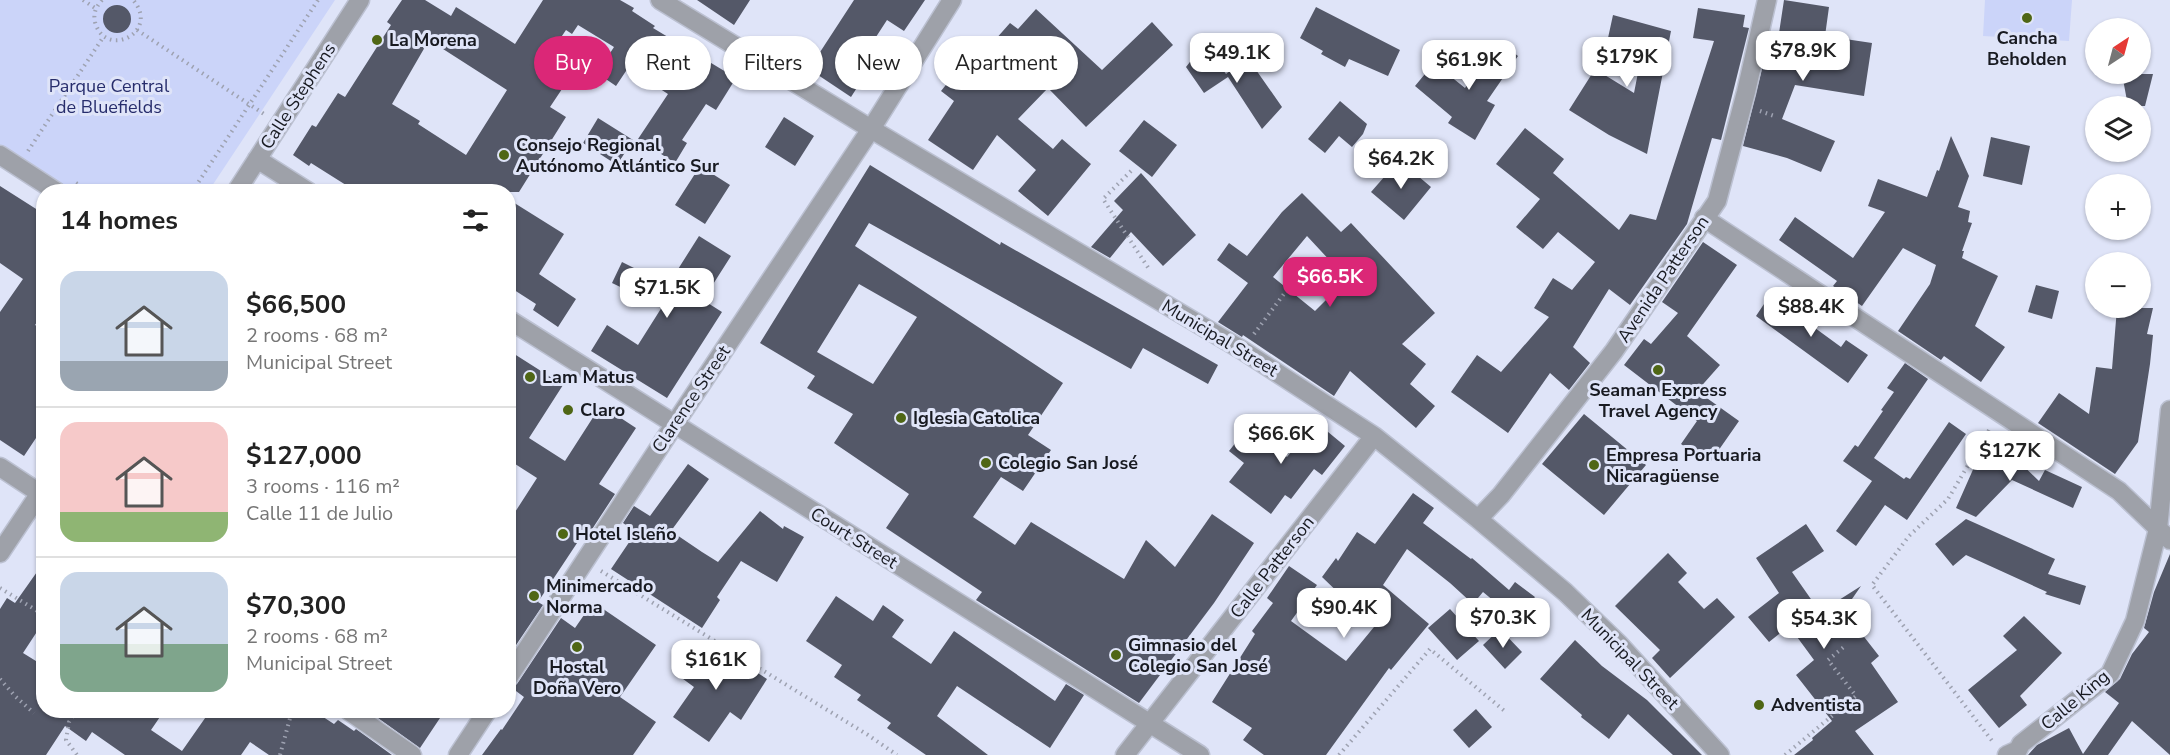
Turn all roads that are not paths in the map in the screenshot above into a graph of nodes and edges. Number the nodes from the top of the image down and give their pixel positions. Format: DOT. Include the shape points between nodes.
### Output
graph roads {
  1 [pos="360,0"];
  2 [pos="660,0"];
  3 [pos="952,0"];
  4 [pos="1767,0"];
  5 [pos="871,129"];
  6 [pos="0,155"];
  7 [pos="257,159"];
  8 [pos="45,184"];
  9 [pos="241,184"];
  10 [pos="296,184"];
  11 [pos="1704,218"];
  12 [pos="516,324"];
  13 [pos="2170,410"];
  14 [pos="674,425"];
  15 [pos="1374,436"];
  16 [pos="0,467"];
  17 [pos="36,488"];
  18 [pos="36,501"];
  19 [pos="1478,519"];
  20 [pos="2164,535"];
  21 [pos="0,553"];
  22 [pos="516,666"];
  23 [pos="359,718"];
  24 [pos="483,718"];
  25 [pos="1150,725"];
  26 [pos="2001,750"];
  27 [pos="412,755"];
  28 [pos="459,755"];
  29 [pos="1125,755"];
  30 [pos="1200,755"];
  31 [pos="1720,755"];
  1 -- 7 [label="street, Calle Stephens"];
  2 -- 5 [label="street, Municipal Street"];
  3 -- 5 [label="street, Clarence Street"];
  4 -- 11 [label="street, Avenida Patterson" via="1717,201"];
  5 -- 14 [label="street, Clarence Street"];
  5 -- 15 [label="street, Municipal Street" via="1242,350"];
  6 -- 8 [label="street"];
  7 -- 9 [label="street, Calle Stephens"];
  7 -- 10 [label="street"];
  11 -- 19 [label="street, Avenida Patterson" via="1614,351 1502,495"];
  11 -- 20 [label="street" via="2119,491"];
  12 -- 14 [label="street, Court Street"];
  13 -- 20 [label="street, Calle King"];
  14 -- 22 [label="street, Clarence Street"];
  14 -- 25 [label="street, Court Street"];
  15 -- 19 [label="street, Municipal Street"];
  15 -- 25 [label="street, Calle Patterson"];
  16 -- 17 [label="street"];
  18 -- 21 [label="street"];
  19 -- 31 [label="street, Municipal Street" via="1565,592 1619,644"];
  20 -- 26 [label="street, Calle King" via="2135,621 2110,674 2018,750"];
  23 -- 27 [label="street"];
  24 -- 28 [label="street"];
  25 -- 29 [label="street, Calle Patterson"];
  25 -- 30 [label="street, Court Street"];
}
